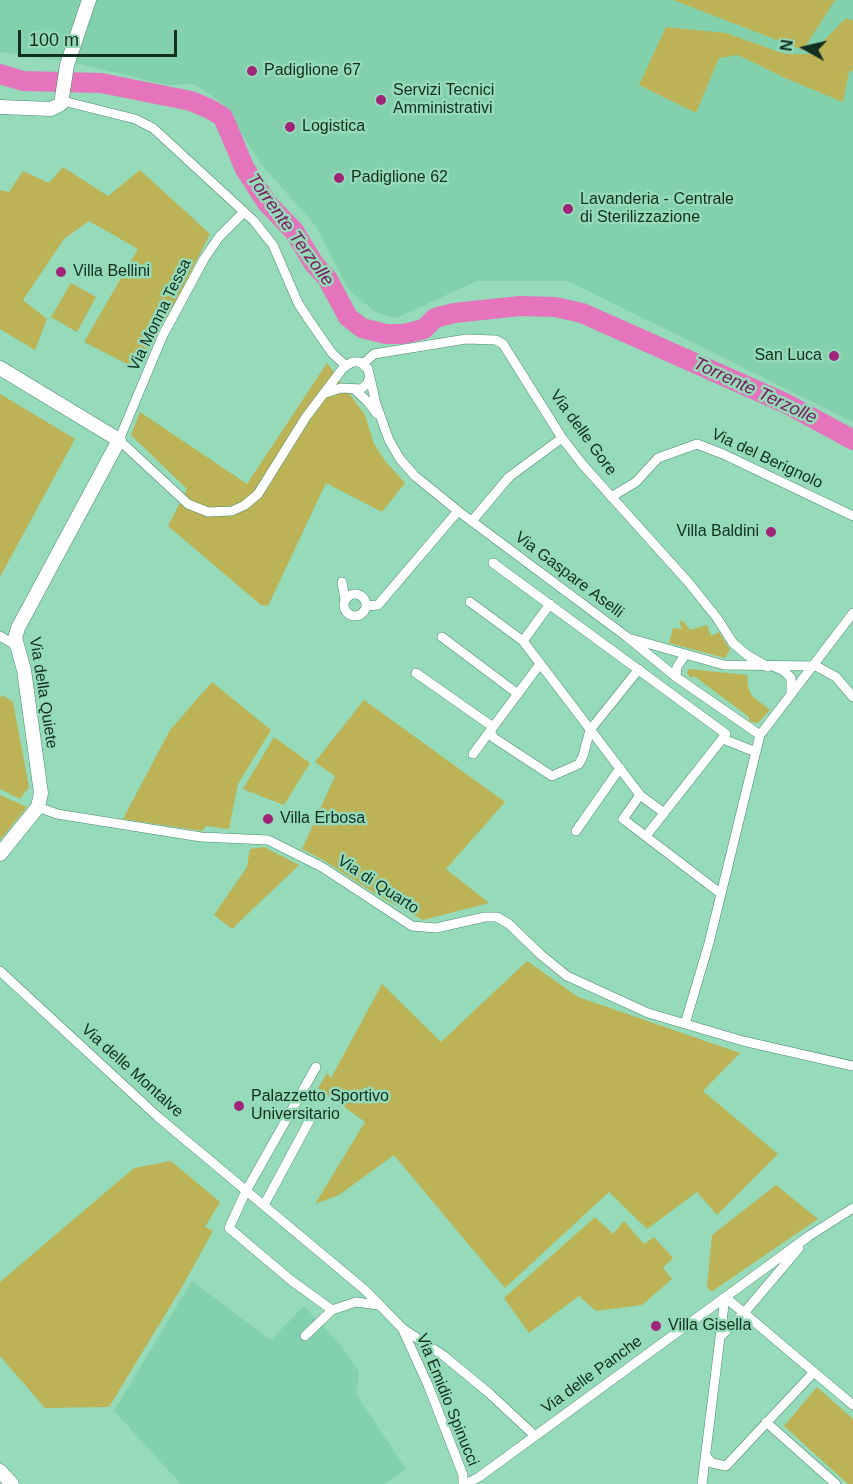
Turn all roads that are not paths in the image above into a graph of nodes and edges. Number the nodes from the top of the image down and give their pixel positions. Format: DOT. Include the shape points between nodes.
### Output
graph roads {
  1 [pos="89,0"];
  2 [pos="63,99"];
  3 [pos="0,102"];
  4 [pos="14,106"];
  5 [pos="0,107"];
  6 [pos="244,212"];
  7 [pos="363,364"];
  8 [pos="0,368"];
  9 [pos="344,368"];
  10 [pos="370,377"];
  11 [pos="352,390"];
  12 [pos="324,395"];
  13 [pos="381,421"];
  14 [pos="562,438"];
  15 [pos="119,440"];
  16 [pos="610,497"];
  17 [pos="458,512"];
  18 [pos="853,516"];
  19 [pos="472,521"];
  20 [pos="493,563"];
  21 [pos="342,582"];
  22 [pos="345,600"];
  23 [pos="470,602"];
  24 [pos="550,604"];
  25 [pos="366,606"];
  26 [pos="853,613"];
  27 [pos="0,636"];
  28 [pos="442,637"];
  29 [pos="627,637"];
  30 [pos="523,641"];
  31 [pos="15,645"];
  32 [pos="685,655"];
  33 [pos="540,664"];
  34 [pos="813,666"];
  35 [pos="769,667"];
  36 [pos="639,669"];
  37 [pos="416,673"];
  38 [pos="676,677"];
  39 [pos="791,692"];
  40 [pos="518,694"];
  41 [pos="853,697"];
  42 [pos="492,729"];
  43 [pos="590,730"];
  44 [pos="760,735"];
  45 [pos="723,739"];
  46 [pos="756,752"];
  47 [pos="473,754"];
  48 [pos="620,768"];
  49 [pos="640,795"];
  50 [pos="38,807"];
  51 [pos="663,812"];
  52 [pos="576,831"];
  53 [pos="646,836"];
  54 [pos="0,854"];
  55 [pos="720,893"];
  56 [pos="0,971"];
  57 [pos="685,1024"];
  58 [pos="853,1066"];
  59 [pos="316,1067"];
  60 [pos="312,1116"];
  61 [pos="246,1191"];
  62 [pos="264,1205"];
  63 [pos="853,1208"];
  64 [pos="809,1236"];
  65 [pos="725,1297"];
  66 [pos="378,1305"];
  67 [pos="332,1310"];
  68 [pos="744,1313"];
  69 [pos="402,1328"];
  70 [pos="304,1336"];
  71 [pos="721,1336"];
  72 [pos="814,1372"];
  73 [pos="853,1406"];
  74 [pos="766,1422"];
  75 [pos="534,1435"];
  76 [pos="706,1456"];
  77 [pos="0,1471"];
  78 [pos="12,1484"];
  79 [pos="464,1484"];
  80 [pos="702,1484"];
  81 [pos="836,1484"];
  1 -- 2 [label="main road" via="67,65"];
  2 -- 4 [label="main road" via="51,109"];
  2 -- 6 [label="street" via="135,119 153,128"];
  3 -- 4 [label="main road"];
  4 -- 5 [label="main road"];
  6 -- 9 [label="street" via="273,245 303,311"];
  6 -- 15 [label="street, Via Monna Tessa" via="204,259 163,335"];
  7 -- 9 [label="street, Via delle Gore" via="352,362"];
  7 -- 10 [label="street"];
  7 -- 14 [label="street, Via delle Gore" via="374,354 466,339 496,340 503,344"];
  8 -- 15 [label="main road"];
  9 -- 11 [label="street" via="342,382"];
  9 -- 12 [label="street"];
  10 -- 11 [label="street" via="365,386"];
  10 -- 13 [label="street, Via Gaspare Aselli"];
  11 -- 12 [label="street" via="334,389"];
  11 -- 13 [label="street, Via Gaspare Aselli" via="368,401"];
  12 -- 15 [label="street" via="258,494 232,511 208,512 188,504"];
  13 -- 17 [label="street, Via Gaspare Aselli" via="407,467"];
  14 -- 16 [label="street, Via delle Gore"];
  14 -- 19 [label="street" via="509,477"];
  15 -- 31 [label="main road, Via della Quiete" via="18,628"];
  16 -- 18 [label="street, Via del Berignolo" via="636,482 654,461 697,444"];
  16 -- 35 [label="street, Via delle Gore" via="690,583 733,643 747,656"];
  17 -- 19 [label="street, Via Gaspare Aselli"];
  17 -- 25 [label="street" via="378,605"];
  19 -- 29 [label="street, Via Gaspare Aselli"];
  20 -- 24 [label="street"];
  21 -- 22 [label="street"];
  22 -- 25 [label="street" via="358,594"];
  22 -- 25 [label="street" via="345,609 352,615 361,614"];
  23 -- 30 [label="street"];
  24 -- 30 [label="street"];
  24 -- 36 [label="street"];
  26 -- 34 [label="street"];
  27 -- 31 [label="street"];
  28 -- 40 [label="street"];
  29 -- 32 [label="street"];
  29 -- 38 [label="street, Via Gaspare Aselli"];
  30 -- 33 [label="street"];
  31 -- 50 [label="main road, Via della Quiete" via="27,688 41,793"];
  32 -- 35 [label="street" via="724,665"];
  32 -- 38 [label="street"];
  33 -- 40 [label="street"];
  33 -- 43 [label="street"];
  34 -- 35 [label="street"];
  34 -- 39 [label="street"];
  34 -- 41 [label="street" via="832,674"];
  35 -- 39 [label="street, Via delle Gore" via="791,678"];
  36 -- 43 [label="street"];
  36 -- 45 [label="street" via="726,734"];
  37 -- 42 [label="street"];
  38 -- 44 [label="street, Via Gaspare Aselli"];
  39 -- 44 [label="street"];
  40 -- 42 [label="street"];
  42 -- 43 [label="street" via="494,738 552,776 579,765"];
  42 -- 47 [label="street"];
  43 -- 48 [label="street"];
  44 -- 46 [label="street"];
  45 -- 46 [label="street"];
  45 -- 51 [label="street"];
  46 -- 55 [label="street"];
  48 -- 49 [label="street"];
  48 -- 52 [label="street"];
  49 -- 51 [label="street"];
  49 -- 53 [label="street" via="623,819"];
  50 -- 54 [label="main road"];
  50 -- 57 [label="street, Via di Quarto" via="57,814 201,837 268,840 322,867 412,926 436,928 497,917 567,976 648,1013"];
  51 -- 53 [label="street"];
  53 -- 55 [label="street"];
  55 -- 57 [label="street"];
  56 -- 61 [label="street, Via delle Montalve" via="158,1117"];
  57 -- 58 [label="street, Via di Quarto"];
  59 -- 61 [label="street"];
  60 -- 62 [label="street"];
  61 -- 62 [label="street, Via delle Montalve"];
  61 -- 67 [label="street" via="229,1228"];
  62 -- 66 [label="street, Via delle Montalve"];
  63 -- 64 [label="street, Via delle Panche"];
  64 -- 65 [label="street, Via delle Panche"];
  64 -- 68 [label="street"];
  65 -- 68 [label="street"];
  65 -- 71 [label="street"];
  65 -- 75 [label="street, Via delle Panche"];
  66 -- 67 [label="street" via="356,1302"];
  66 -- 69 [label="street, Via delle Montalve"];
  67 -- 70 [label="street"];
  68 -- 71 [label="street"];
  68 -- 72 [label="street"];
  69 -- 75 [label="street, Via delle Montalve" via="489,1393"];
  69 -- 79 [label="street, Via Emidio Spinucci" via="428,1385"];
  71 -- 76 [label="street"];
  72 -- 73 [label="street"];
  72 -- 74 [label="street"];
  74 -- 76 [label="street" via="726,1466 712,1463"];
  74 -- 81 [label="street"];
  75 -- 79 [label="street, Via delle Panche"];
  76 -- 80 [label="street"];
  77 -- 78 [label="main road"];
}
